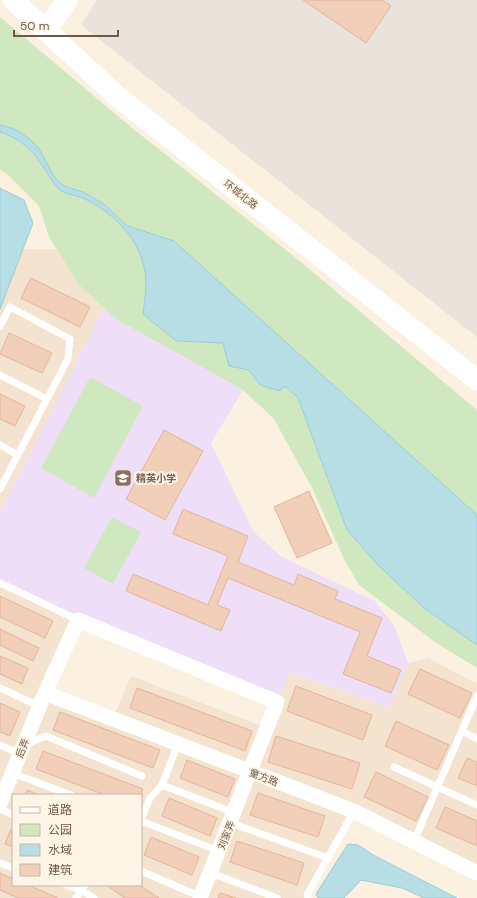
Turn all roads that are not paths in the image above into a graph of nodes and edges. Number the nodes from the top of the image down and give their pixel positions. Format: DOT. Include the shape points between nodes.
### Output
graph roads {
  1 [pos="13,0"];
  2 [pos="66,0"];
  3 [pos="46,30"];
  4 [pos="0,326"];
  5 [pos="0,375"];
  6 [pos="477,380"];
  7 [pos="47,399"];
  8 [pos="0,445"];
  9 [pos="18,455"];
  10 [pos="0,489"];
  11 [pos="0,583"];
  12 [pos="78,620"];
  13 [pos="0,688"];
  14 [pos="477,696"];
  15 [pos="42,700"];
  16 [pos="462,731"];
  17 [pos="477,738"];
  18 [pos="178,744"];
  19 [pos="0,745"];
  20 [pos="22,750"];
  21 [pos="394,766"];
  22 [pos="251,772"];
  23 [pos="12,773"];
  24 [pos="142,776"];
  25 [pos="162,785"];
  26 [pos="438,787"];
  27 [pos="68,794"];
  28 [pos="0,803"];
  29 [pos="477,805"];
  30 [pos="0,810"];
  31 [pos="354,811"];
  32 [pos="12,815"];
  33 [pos="142,818"];
  34 [pos="233,818"];
  35 [pos="142,821"];
  36 [pos="414,841"];
  37 [pos="220,851"];
  38 [pos="328,858"];
  39 [pos="0,863"];
  40 [pos="12,868"];
  41 [pos="142,871"];
  42 [pos="477,872"];
  43 [pos="210,873"];
  44 [pos="72,886"];
  45 [pos="83,888"];
  46 [pos="201,897"];
  47 [pos="76,898"];
  48 [pos="94,898"];
  49 [pos="277,898"];
  50 [pos="308,898"];
  1 -- 3 [label="street, 环城北路"];
  2 -- 3 [label="street"];
  3 -- 6 [label="street, 环城北路" via="118,97"];
  4 -- 7 [label="lane" via="10,307 70,338 68,359"];
  5 -- 7 [label="lane"];
  7 -- 9 [label="lane"];
  8 -- 9 [label="lane"];
  9 -- 10 [label="lane"];
  11 -- 12 [label="lane"];
  12 -- 15 [label="street, 后弄"];
  12 -- 22 [label="street, 刘家弄" via="278,702"];
  13 -- 15 [label="lane"];
  14 -- 16 [label="lane"];
  15 -- 18 [label="street, 童方路"];
  15 -- 20 [label="street, 后弄"];
  16 -- 17 [label="lane"];
  16 -- 26 [label="lane"];
  18 -- 22 [label="street, 童方路"];
  18 -- 25 [label="lane"];
  19 -- 20 [label="lane"];
  20 -- 23 [label="street, 后弄"];
  20 -- 24 [label="lane" via="46,736"];
  21 -- 26 [label="lane"];
  22 -- 31 [label="street, 童方路"];
  22 -- 34 [label="street, 刘家弄"];
  23 -- 27 [label="lane"];
  23 -- 28 [label="street, 后弄"];
  25 -- 33 [label="lane" via="150,798"];
  25 -- 34 [label="lane"];
  26 -- 29 [label="lane"];
  26 -- 36 [label="lane"];
  30 -- 32 [label="lane"];
  31 -- 36 [label="street, 童方路"];
  31 -- 38 [label="lane"];
  34 -- 37 [label="street, 刘家弄"];
  34 -- 38 [label="lane"];
  35 -- 37 [label="lane"];
  36 -- 42 [label="street, 童方路"];
  37 -- 43 [label="street, 刘家弄"];
  38 -- 50 [label="lane"];
  39 -- 40 [label="lane"];
  41 -- 46 [label="lane"];
  43 -- 46 [label="street, 刘家弄"];
  43 -- 49 [label="lane"];
  44 -- 45 [label="lane"];
  45 -- 47 [label="lane"];
  45 -- 48 [label="lane"];
}
